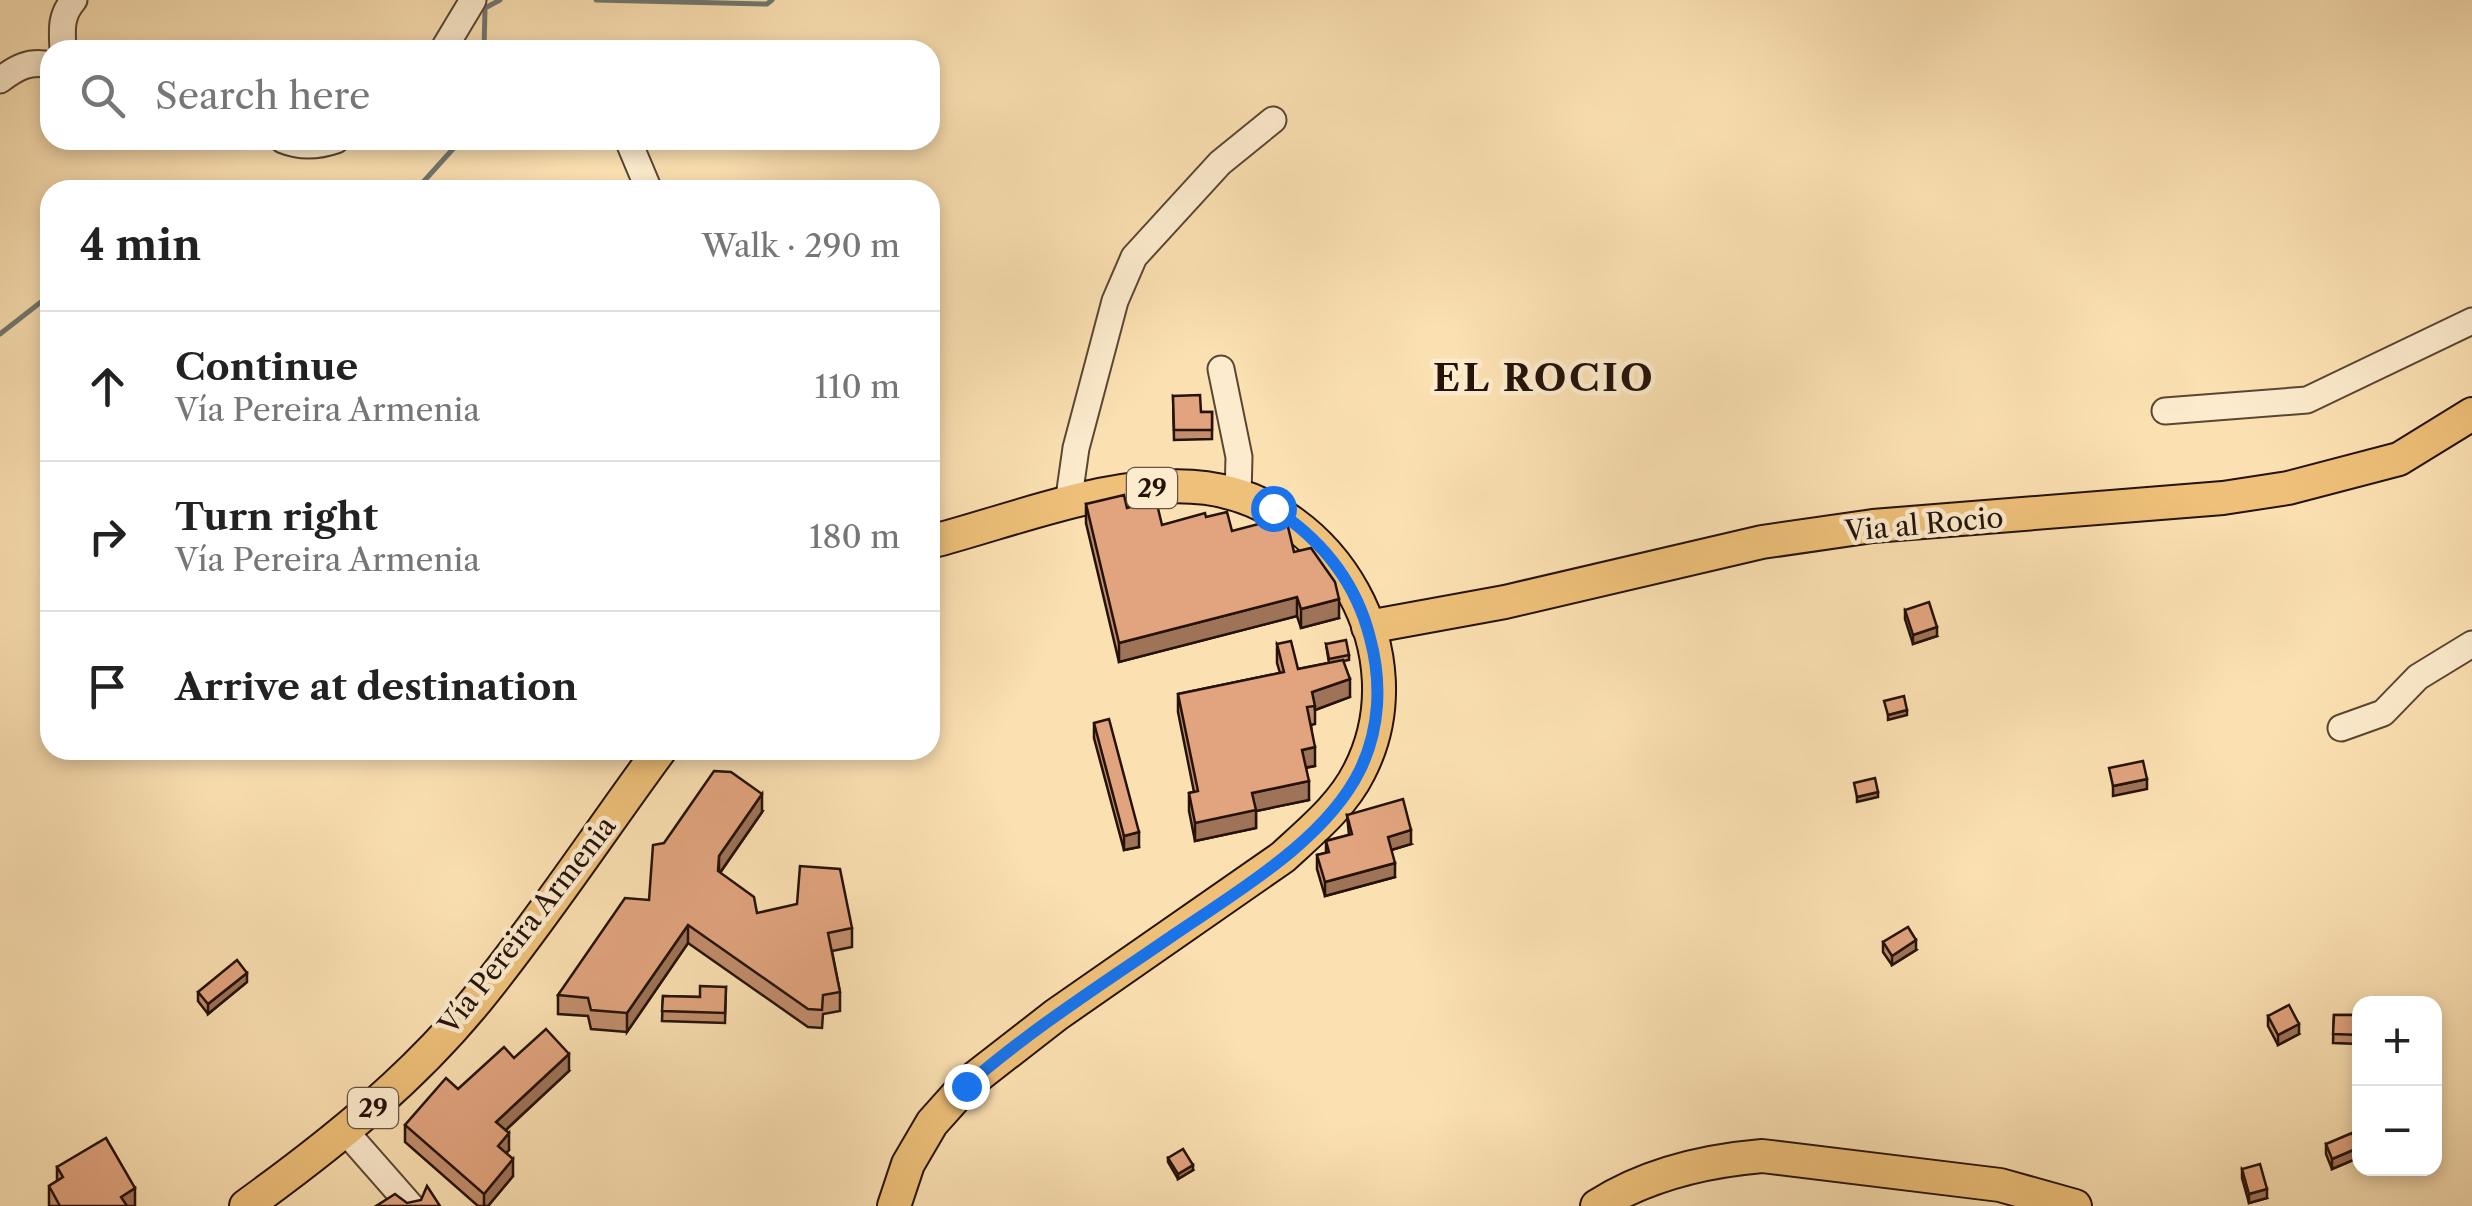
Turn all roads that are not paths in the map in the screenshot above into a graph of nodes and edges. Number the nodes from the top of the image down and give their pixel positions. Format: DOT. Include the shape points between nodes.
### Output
graph roads {
  1 [pos="473,0"];
  2 [pos="70,1"];
  3 [pos="62,40"];
  4 [pos="449,40"];
  5 [pos="40,62"];
  6 [pos="0,80"];
  7 [pos="1273,120"];
  8 [pos="632,150"];
  9 [pos="646,180"];
  10 [pos="2472,321"];
  11 [pos="1221,369"];
  12 [pos="2165,411"];
  13 [pos="2472,414"];
  14 [pos="1238,494"];
  15 [pos="1068,504"];
  16 [pos="940,539"];
  17 [pos="1368,626"];
  18 [pos="2472,644"];
  19 [pos="2341,728"];
  20 [pos="653,760"];
  21 [pos="346,1132"];
  22 [pos="246,1206"];
  23 [pos="411,1206"];
  24 [pos="894,1206"];
  25 [pos="1597,1206"];
  26 [pos="2075,1206"];
  1 -- 4 [label="street"];
  2 -- 3 [label="street"];
  5 -- 6 [label="street" via="17,67"];
  7 -- 15 [label="street" via="1220,162 1134,257 1110,319"];
  8 -- 9 [label="street"];
  10 -- 12 [label="street" via="2307,400"];
  11 -- 14 [label="street" via="1239,456"];
  13 -- 17 [label="main road, Via al Rocio" via="2398,459 2288,488 1762,542 1505,602"];
  14 -- 15 [label="main road, 29" via="1162,486"];
  14 -- 17 [label="main road, 29" via="1300,525 1357,597"];
  15 -- 16 [label="main road, 29"];
  17 -- 24 [label="main road, 29" via="1378,677 1375,721 1359,773 1341,800 1284,857 1056,1015 966,1086 932,1123"];
  18 -- 19 [label="street" via="2418,677 2383,713"];
  20 -- 21 [label="main road, Vía Pereira Armenia / 29" via="483,993"];
  21 -- 22 [label="main road, Vía Pereira Armenia / 29"];
  21 -- 23 [label="street"];
  25 -- 26 [label="main road" via="1683,1168 1762,1156 2000,1185"];
}
